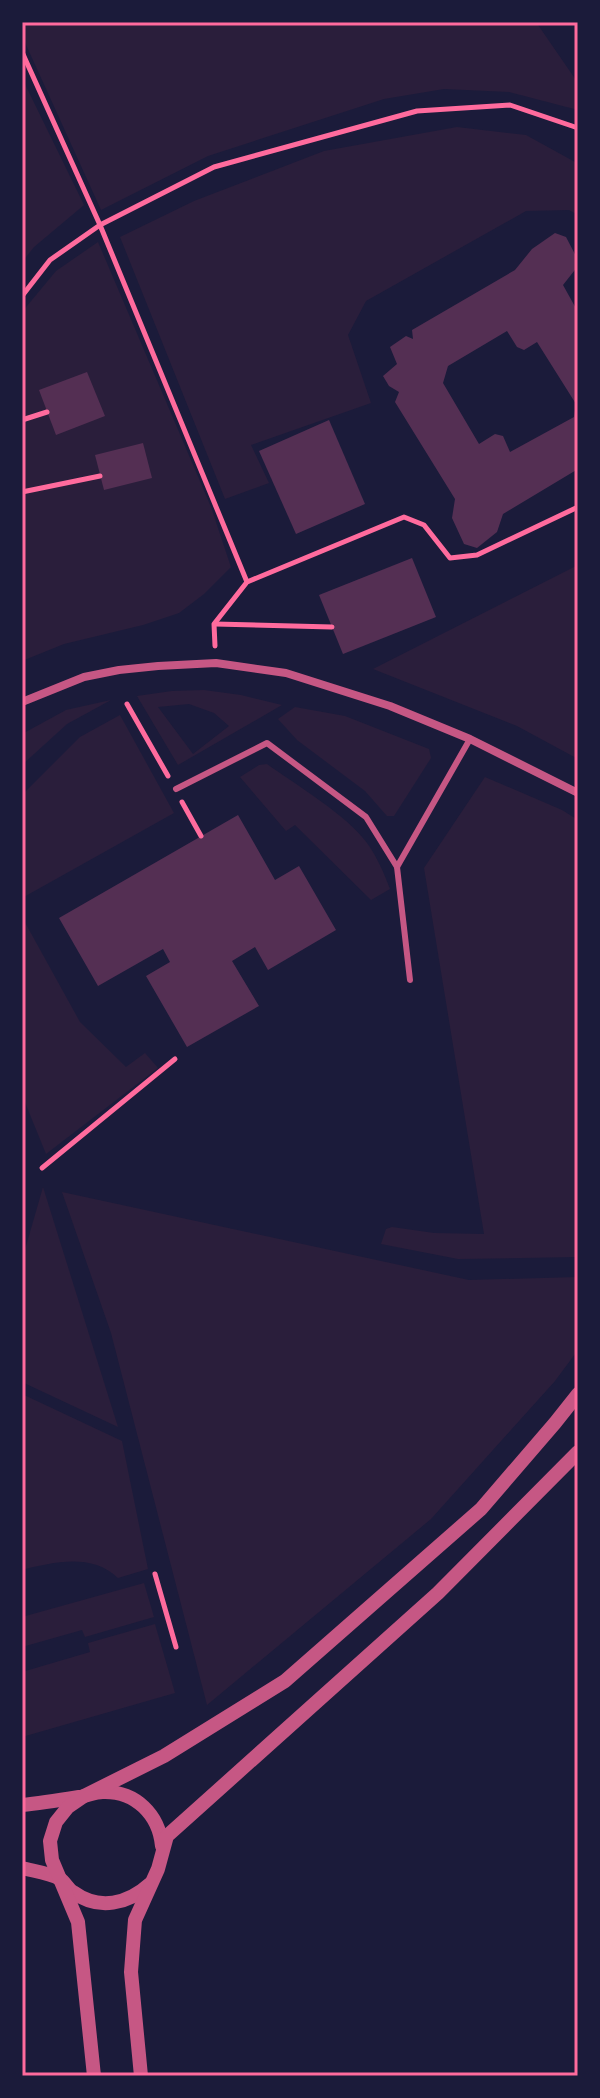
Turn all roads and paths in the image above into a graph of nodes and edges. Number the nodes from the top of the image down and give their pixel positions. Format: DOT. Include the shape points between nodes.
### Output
graph roads {
  1 [pos="22,52"];
  2 [pos="578,128"];
  3 [pos="100,225"];
  4 [pos="22,296"];
  5 [pos="47,412"];
  6 [pos="22,420"];
  7 [pos="100,476"];
  8 [pos="22,492"];
  9 [pos="578,507"];
  10 [pos="247,582"];
  11 [pos="214,624"];
  12 [pos="332,627"];
  13 [pos="216,663"];
  14 [pos="22,702"];
  15 [pos="127,704"];
  16 [pos="470,739"];
  17 [pos="161,765"];
  18 [pos="176,789"];
  19 [pos="578,793"];
  20 [pos="397,867"];
  21 [pos="410,980"];
  22 [pos="175,1059"];
  23 [pos="42,1168"];
  24 [pos="578,1394"];
  25 [pos="578,1452"];
  26 [pos="155,1574"];
  27 [pos="176,1647"];
  28 [pos="84,1796"];
  29 [pos="22,1805"];
  30 [pos="22,1868"];
  31 [pos="158,1869"];
  32 [pos="59,1878"];
  33 [pos="94,2076"];
  34 [pos="141,2076"];
  1 -- 3 [label="path"];
  2 -- 3 [label="path" via="510,105 417,111 214,167"];
  3 -- 4 [label="path" via="50,260"];
  3 -- 10 [label="path"];
  5 -- 6 [label="path"];
  7 -- 8 [label="path"];
  9 -- 10 [label="path" via="477,555 450,558 424,525 404,517"];
  10 -- 11 [label="path"];
  11 -- 12 [label="path"];
  11 -- 13 [label="path"];
  13 -- 14 [label="street" via="84,677"];
  13 -- 16 [label="street" via="286,673 390,706"];
  15 -- 17 [label="path"];
  16 -- 19 [label="street"];
  16 -- 20 [label="lane"];
  18 -- 20 [label="lane" via="267,743 366,817"];
  20 -- 21 [label="lane"];
  22 -- 23 [label="path"];
  24 -- 28 [label="street" via="481,1509 285,1681 164,1756"];
  25 -- 31 [label="street" via="438,1593 167,1836"];
  26 -- 27 [label="path"];
  28 -- 29 [label="street"];
  28 -- 31 [label="street" via="121,1794 152,1815 161,1832"];
  28 -- 32 [label="street" via="56,1822 50,1841"];
  30 -- 32 [label="street"];
  31 -- 32 [label="street" via="136,1895 103,1904 86,1900"];
  31 -- 34 [label="street" via="135,1920 131,1972"];
  32 -- 33 [label="street" via="78,1922"];
}
